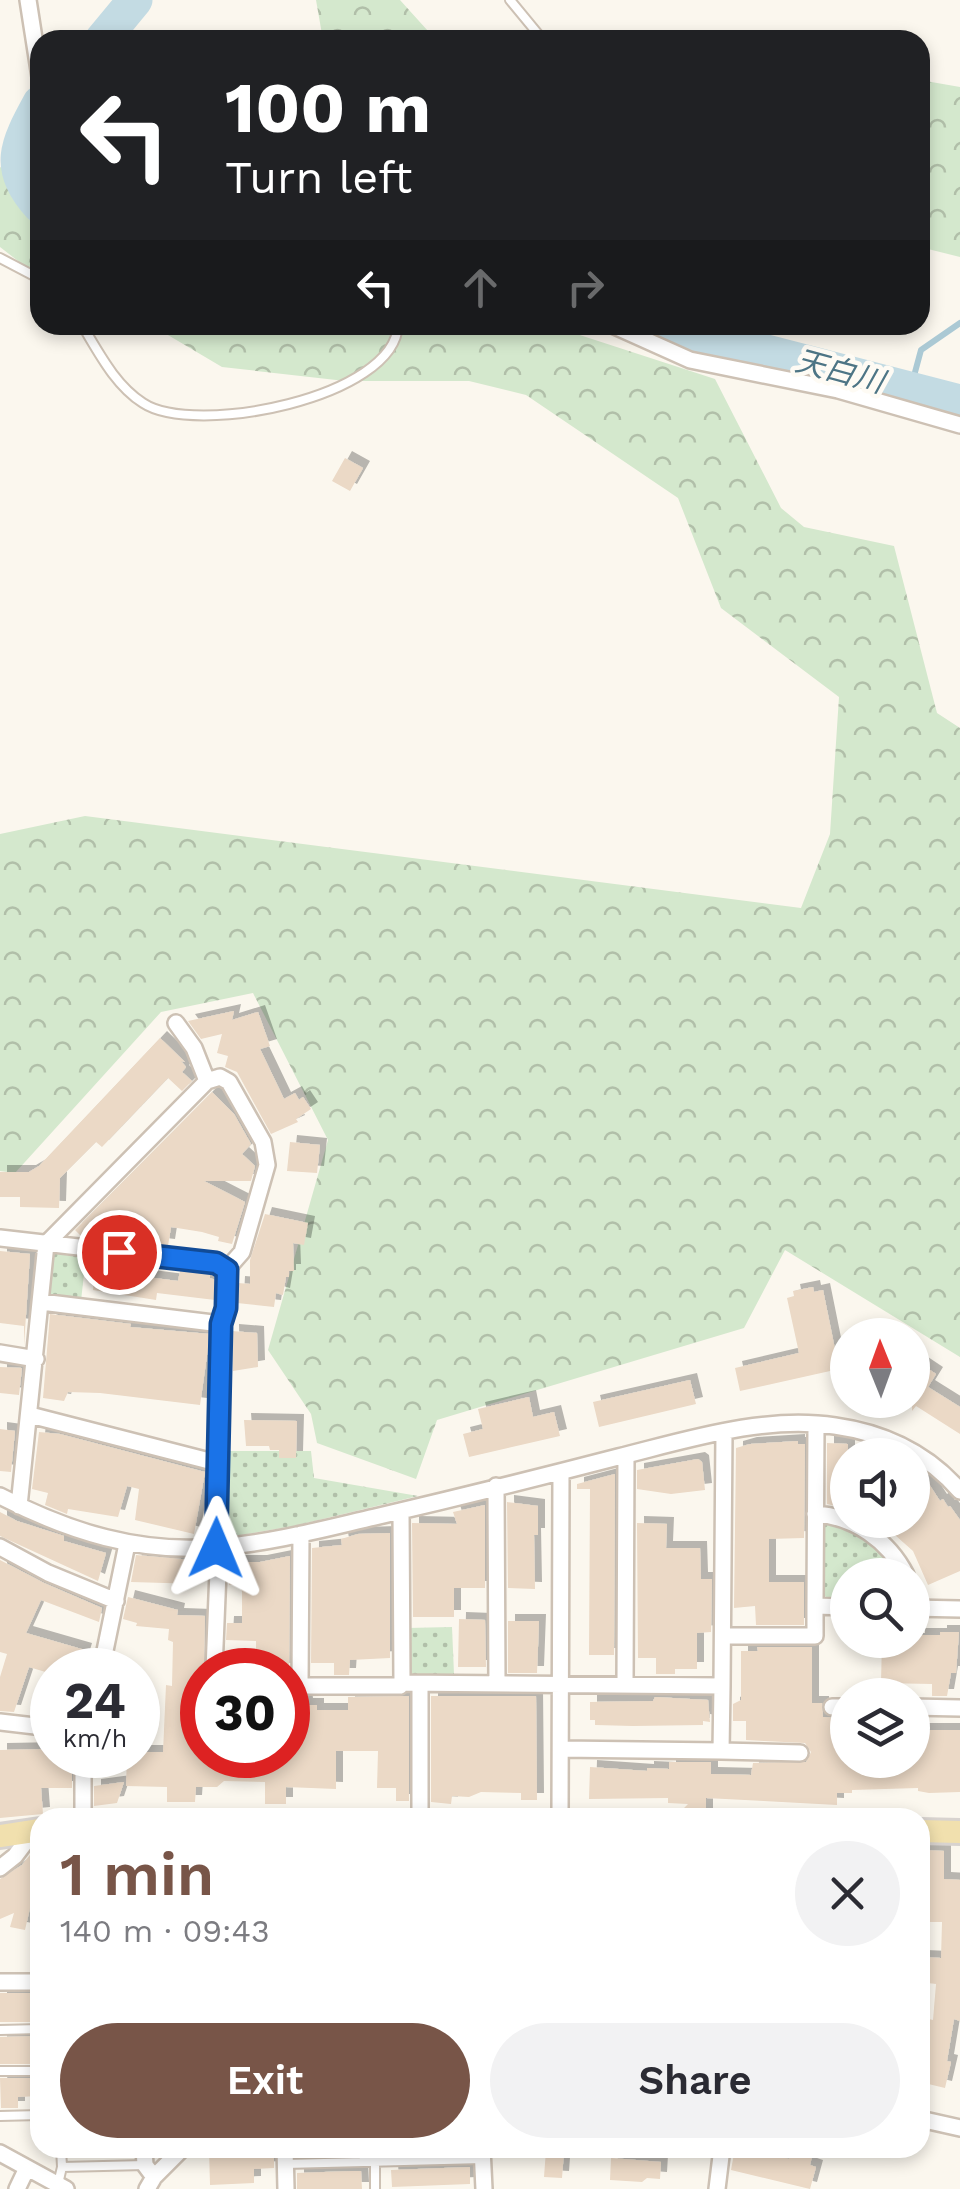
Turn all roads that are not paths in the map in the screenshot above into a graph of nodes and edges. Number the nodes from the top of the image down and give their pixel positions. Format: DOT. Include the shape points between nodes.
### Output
graph roads {
  1 [pos="28,0"];
  2 [pos="510,0"];
  3 [pos="32,30"];
  4 [pos="535,30"];
  5 [pos="0,258"];
  6 [pos="30,274"];
  7 [pos="88,335"];
  8 [pos="397,335"];
  9 [pos="634,335"];
  10 [pos="960,425"];
  11 [pos="176,1023"];
  12 [pos="207,1081"];
  13 [pos="0,1238"];
  14 [pos="46,1244"];
  15 [pos="227,1270"];
  16 [pos="41,1302"];
  17 [pos="221,1324"];
  18 [pos="0,1353"];
  19 [pos="36,1358"];
  20 [pos="30,1415"];
  21 [pos="816,1425"];
  22 [pos="724,1432"];
  23 [pos="626,1455"];
  24 [pos="218,1463"];
  25 [pos="561,1472"];
  26 [pos="496,1486"];
  27 [pos="960,1491"];
  28 [pos="0,1496"];
  29 [pos="19,1506"];
  30 [pos="401,1510"];
  31 [pos="815,1514"];
  32 [pos="301,1534"];
  33 [pos="127,1544"];
  34 [pos="0,1547"];
  35 [pos="217,1548"];
  36 [pos="896,1558"];
  37 [pos="116,1601"];
  38 [pos="815,1606"];
  39 [pos="830,1606"];
  40 [pos="930,1608"];
  41 [pos="960,1609"];
  42 [pos="724,1636"];
  43 [pos="106,1648"];
  44 [pos="215,1648"];
  45 [pos="296,1648"];
  46 [pos="402,1683"];
  47 [pos="420,1684"];
  48 [pos="497,1684"];
  49 [pos="562,1684"];
  50 [pos="625,1684"];
  51 [pos="310,1686"];
  52 [pos="722,1686"];
  53 [pos="930,1708"];
  54 [pos="960,1708"];
  55 [pos="0,1722"];
  56 [pos="30,1725"];
  57 [pos="561,1749"];
  58 [pos="722,1751"];
  59 [pos="800,1753"];
  60 [pos="83,1778"];
  61 [pos="83,1808"];
  62 [pos="420,1808"];
  63 [pos="560,1808"];
  64 [pos="930,1831"];
  65 [pos="30,1832"];
  66 [pos="960,1832"];
  67 [pos="0,1836"];
  68 [pos="30,1839"];
  69 [pos="0,1868"];
  70 [pos="0,1982"];
  71 [pos="30,1982"];
  72 [pos="30,2029"];
  73 [pos="0,2030"];
  74 [pos="30,2071"];
  75 [pos="0,2072"];
  76 [pos="30,2115"];
  77 [pos="0,2116"];
  78 [pos="930,2121"];
  79 [pos="960,2128"];
  80 [pos="0,2153"];
  81 [pos="62,2158"];
  82 [pos="171,2158"];
  83 [pos="285,2158"];
  84 [pos="311,2158"];
  85 [pos="364,2158"];
  86 [pos="423,2158"];
  87 [pos="482,2158"];
  88 [pos="721,2158"];
  89 [pos="364,2162"];
  90 [pos="375,2162"];
  91 [pos="62,2167"];
  92 [pos="27,2168"];
  93 [pos="149,2177"];
  94 [pos="62,2187"];
  95 [pos="17,2189"];
  96 [pos="286,2189"];
  97 [pos="375,2189"];
  98 [pos="484,2189"];
  99 [pos="717,2189"];
  1 -- 3 [label="street"];
  2 -- 4 [label="lane"];
  5 -- 6 [label="lane"];
  7 -- 8 [label="lane" via="115,378 145,405 188,416 256,412 316,397 371,371"];
  9 -- 10 [label="street" via="690,360 838,390"];
  11 -- 12 [label="street"];
  12 -- 14 [label="street"];
  12 -- 15 [label="street" via="228,1082 266,1151 242,1252"];
  13 -- 14 [label="street"];
  14 -- 15 [label="street" via="216,1263"];
  14 -- 16 [label="street"];
  15 -- 17 [label="street"];
  16 -- 17 [label="street"];
  16 -- 19 [label="street"];
  17 -- 24 [label="street"];
  18 -- 19 [label="street"];
  19 -- 20 [label="street"];
  20 -- 24 [label="street"];
  20 -- 29 [label="street"];
  21 -- 22 [label="street"];
  21 -- 27 [label="street" via="888,1438 917,1453"];
  21 -- 31 [label="street"];
  22 -- 23 [label="street"];
  22 -- 42 [label="street"];
  23 -- 25 [label="street"];
  23 -- 50 [label="street"];
  24 -- 35 [label="street"];
  25 -- 26 [label="street"];
  25 -- 49 [label="street"];
  26 -- 30 [label="street"];
  26 -- 48 [label="street"];
  28 -- 29 [label="street"];
  29 -- 33 [label="street"];
  30 -- 32 [label="street"];
  30 -- 46 [label="street"];
  31 -- 36 [label="street" via="843,1519"];
  31 -- 38 [label="street"];
  32 -- 35 [label="street"];
  32 -- 45 [label="street"];
  33 -- 35 [label="street"];
  33 -- 37 [label="street"];
  34 -- 37 [label="street"];
  35 -- 44 [label="street"];
  37 -- 43 [label="street"];
  38 -- 39 [label="street"];
  38 -- 42 [label="street" via="815,1636"];
  40 -- 41 [label="street"];
  42 -- 52 [label="street"];
  46 -- 47 [label="street"];
  46 -- 51 [label="street"];
  47 -- 48 [label="street"];
  47 -- 62 [label="street"];
  48 -- 49 [label="street"];
  49 -- 50 [label="street"];
  49 -- 57 [label="street"];
  50 -- 52 [label="street"];
  52 -- 58 [label="street"];
  53 -- 54 [label="street"];
  55 -- 56 [label="street"];
  57 -- 58 [label="street"];
  57 -- 63 [label="street"];
  58 -- 59 [label="street"];
  60 -- 61 [label="street"];
  64 -- 66 [label="main road"];
  65 -- 67 [label="main road"];
  68 -- 69 [label="street"];
  70 -- 71 [label="street"];
  72 -- 73 [label="lane"];
  74 -- 75 [label="lane"];
  76 -- 77 [label="lane"];
  78 -- 79 [label="street"];
  80 -- 92 [label="street"];
  81 -- 91 [label="lane"];
  82 -- 93 [label="street"];
  83 -- 96 [label="street"];
  84 -- 89 [label="lane"];
  85 -- 89 [label="lane"];
  86 -- 90 [label="lane"];
  87 -- 98 [label="street"];
  88 -- 99 [label="street"];
  89 -- 90 [label="lane"];
  90 -- 97 [label="lane"];
  91 -- 93 [label="lane"];
  91 -- 94 [label="lane"];
  92 -- 94 [label="street"];
  92 -- 95 [label="street"];
}
